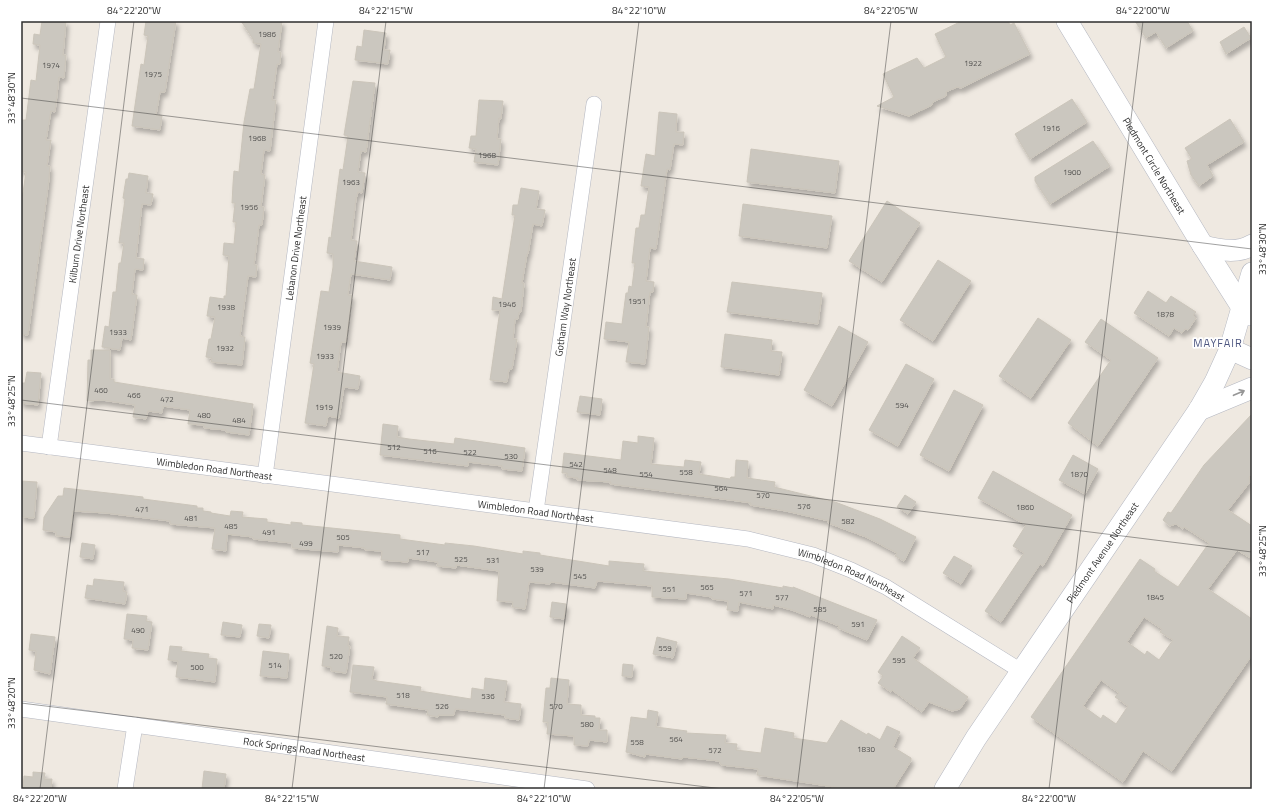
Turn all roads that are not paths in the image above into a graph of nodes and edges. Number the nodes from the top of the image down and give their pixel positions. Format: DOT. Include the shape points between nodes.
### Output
graph roads {
  1 [pos="108,21"];
  2 [pos="326,21"];
  3 [pos="1067,21"];
  4 [pos="594,104"];
  5 [pos="1252,245"];
  6 [pos="1203,246"];
  7 [pos="1252,273"];
  8 [pos="1248,312"];
  9 [pos="1239,341"];
  10 [pos="1252,359"];
  11 [pos="1252,388"];
  12 [pos="1199,410"];
  13 [pos="21,443"];
  14 [pos="49,447"];
  15 [pos="264,476"];
  16 [pos="536,511"];
  17 [pos="1021,671"];
  18 [pos="21,709"];
  19 [pos="135,725"];
  20 [pos="125,789"];
  21 [pos="587,789"];
  22 [pos="945,789"];
  1 -- 14 [label="street, Kilburn Drive Northeast"];
  2 -- 15 [label="street, Lebanon Drive Northeast"];
  3 -- 6 [label="main road, Piedmont Circle Northeast"];
  4 -- 16 [label="street, Gotham Way Northeast"];
  5 -- 6 [label="main road" via="1224,250"];
  6 -- 8 [label="main road, Piedmont Circle Northeast"];
  7 -- 8 [label="main road, Piedmont Avenue Northeast"];
  8 -- 9 [label="main road, Piedmont Avenue Northeast"];
  9 -- 10 [label="main road"];
  9 -- 12 [label="main road, Piedmont Avenue Northeast"];
  12 -- 11 [label="main road, one-way"];
  12 -- 17 [label="main road, Piedmont Avenue Northeast"];
  13 -- 14 [label="street, Wimbledon Road Northeast"];
  14 -- 15 [label="street, Wimbledon Road Northeast"];
  15 -- 16 [label="street, Wimbledon Road Northeast"];
  16 -- 17 [label="street, Wimbledon Road Northeast" via="748,539 813,555 886,587"];
  17 -- 22 [label="main road, Piedmont Avenue Northeast"];
  18 -- 19 [label="street, Rock Springs Road Northeast"];
  19 -- 20 [label="street"];
  19 -- 21 [label="street, Rock Springs Road Northeast"];
}
